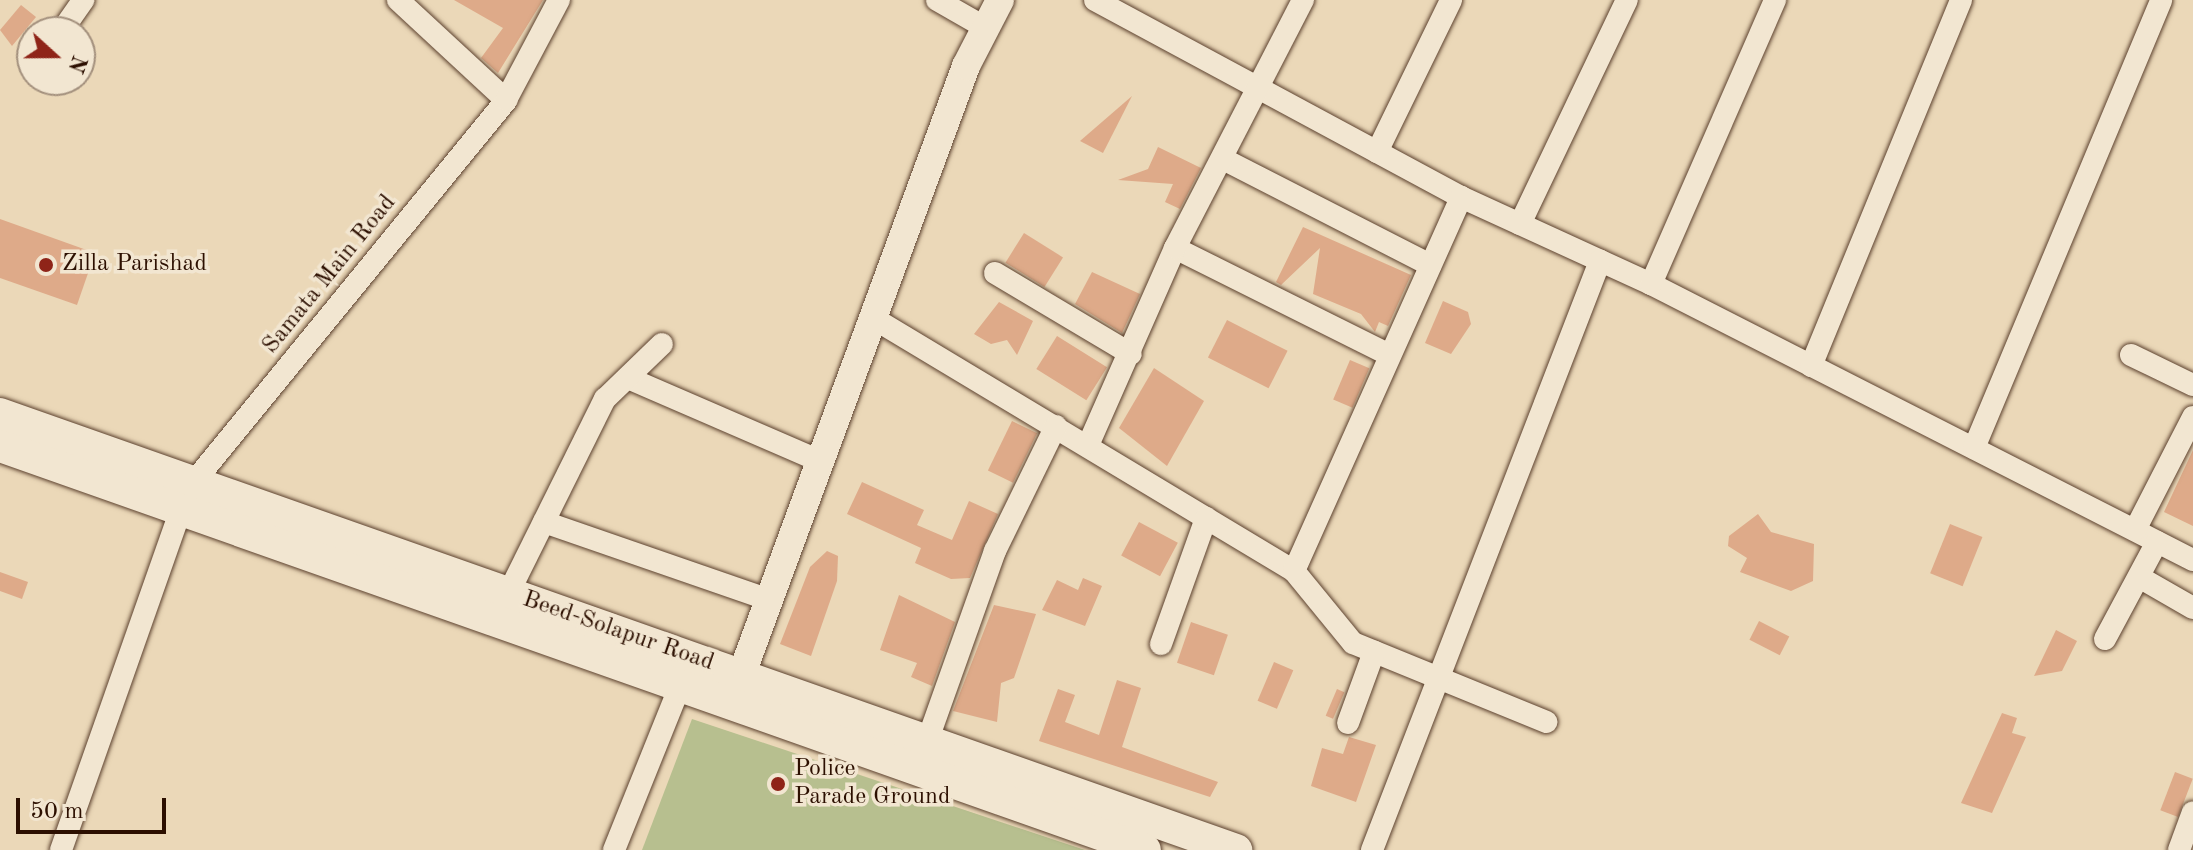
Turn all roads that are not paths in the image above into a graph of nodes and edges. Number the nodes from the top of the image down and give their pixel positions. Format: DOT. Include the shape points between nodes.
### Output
graph roads {
  1 [pos="398,0"];
  2 [pos="559,0"];
  3 [pos="937,0"];
  4 [pos="1000,0"];
  5 [pos="1095,0"];
  6 [pos="1303,0"];
  7 [pos="1451,0"];
  8 [pos="1627,0"];
  9 [pos="1775,0"];
  10 [pos="1961,0"];
  11 [pos="2161,0"];
  12 [pos="1124,7"];
  13 [pos="986,28"];
  14 [pos="1253,87"];
  15 [pos="506,100"];
  16 [pos="1377,152"];
  17 [pos="1223,159"];
  18 [pos="1461,197"];
  19 [pos="1520,224"];
  20 [pos="1175,248"];
  21 [pos="1600,261"];
  22 [pos="1430,265"];
  23 [pos="995,273"];
  24 [pos="1651,284"];
  25 [pos="873,318"];
  26 [pos="662,344"];
  27 [pos="1131,354"];
  28 [pos="1390,355"];
  29 [pos="2131,355"];
  30 [pos="1811,366"];
  31 [pos="628,378"];
  32 [pos="2193,385"];
  33 [pos="0,414"];
  34 [pos="2193,417"];
  35 [pos="1056,426"];
  36 [pos="1089,443"];
  37 [pos="0,446"];
  38 [pos="1974,448"];
  39 [pos="820,461"];
  40 [pos="187,496"];
  41 [pos="1206,518"];
  42 [pos="544,522"];
  43 [pos="2135,530"];
  44 [pos="2157,542"];
  45 [pos="2193,560"];
  46 [pos="1294,571"];
  47 [pos="2139,577"];
  48 [pos="508,594"];
  49 [pos="769,600"];
  50 [pos="2193,608"];
  51 [pos="2105,639"];
  52 [pos="1161,644"];
  53 [pos="1374,652"];
  54 [pos="741,676"];
  55 [pos="1439,677"];
  56 [pos="680,686"];
  57 [pos="1547,722"];
  58 [pos="1348,723"];
  59 [pos="928,739"];
  60 [pos="2193,812"];
  61 [pos="61,850"];
  62 [pos="614,850"];
  63 [pos="1145,850"];
  64 [pos="1236,850"];
  65 [pos="1372,850"];
  66 [pos="2179,850"];
  1 -- 15 [label="street"];
  2 -- 15 [label="street, Samata Main Road"];
  3 -- 13 [label="street"];
  4 -- 13 [label="street"];
  5 -- 12 [label="street"];
  6 -- 14 [label="street"];
  7 -- 16 [label="street"];
  8 -- 19 [label="street"];
  9 -- 24 [label="street"];
  10 -- 30 [label="street"];
  11 -- 38 [label="street"];
  12 -- 14 [label="street"];
  13 -- 25 [label="street"];
  14 -- 16 [label="street"];
  14 -- 17 [label="street"];
  15 -- 40 [label="street, Samata Main Road"];
  16 -- 18 [label="street"];
  17 -- 20 [label="street"];
  17 -- 22 [label="street"];
  18 -- 19 [label="street"];
  18 -- 22 [label="street"];
  19 -- 21 [label="street"];
  20 -- 27 [label="street"];
  20 -- 28 [label="street"];
  21 -- 24 [label="street"];
  21 -- 55 [label="street"];
  22 -- 28 [label="street"];
  23 -- 27 [label="street"];
  24 -- 30 [label="street"];
  25 -- 35 [label="street"];
  25 -- 39 [label="street"];
  26 -- 31 [label="street"];
  27 -- 36 [label="street"];
  28 -- 46 [label="street"];
  29 -- 32 [label="street"];
  30 -- 38 [label="street"];
  31 -- 39 [label="street"];
  31 -- 42 [label="street" via="605,399"];
  33 -- 40 [label="main road, Beed-Solapur Road"];
  34 -- 43 [label="street"];
  35 -- 36 [label="street"];
  35 -- 59 [label="street" via="995,551"];
  36 -- 41 [label="street"];
  37 -- 40 [label="main road, Beed-Solapur Road"];
  38 -- 43 [label="street"];
  39 -- 49 [label="street"];
  40 -- 48 [label="main road, Beed-Solapur Road"];
  40 -- 56 [label="main road, Beed-Solapur Road"];
  40 -- 61 [label="street, Samata Main Road"];
  41 -- 46 [label="street"];
  41 -- 52 [label="street"];
  42 -- 48 [label="street"];
  42 -- 49 [label="street"];
  43 -- 44 [label="street"];
  44 -- 45 [label="street"];
  44 -- 47 [label="street"];
  46 -- 53 [label="street" via="1353,643"];
  47 -- 50 [label="street"];
  47 -- 51 [label="street"];
  48 -- 54 [label="main road, Beed-Solapur Road"];
  49 -- 54 [label="street"];
  53 -- 55 [label="street"];
  53 -- 58 [label="street"];
  54 -- 59 [label="main road, Beed-Solapur Road"];
  55 -- 57 [label="street"];
  55 -- 65 [label="street"];
  56 -- 62 [label="street"];
  56 -- 63 [label="main road, Beed-Solapur Road"];
  59 -- 64 [label="main road, Beed-Solapur Road"];
  60 -- 66 [label="street"];
}
